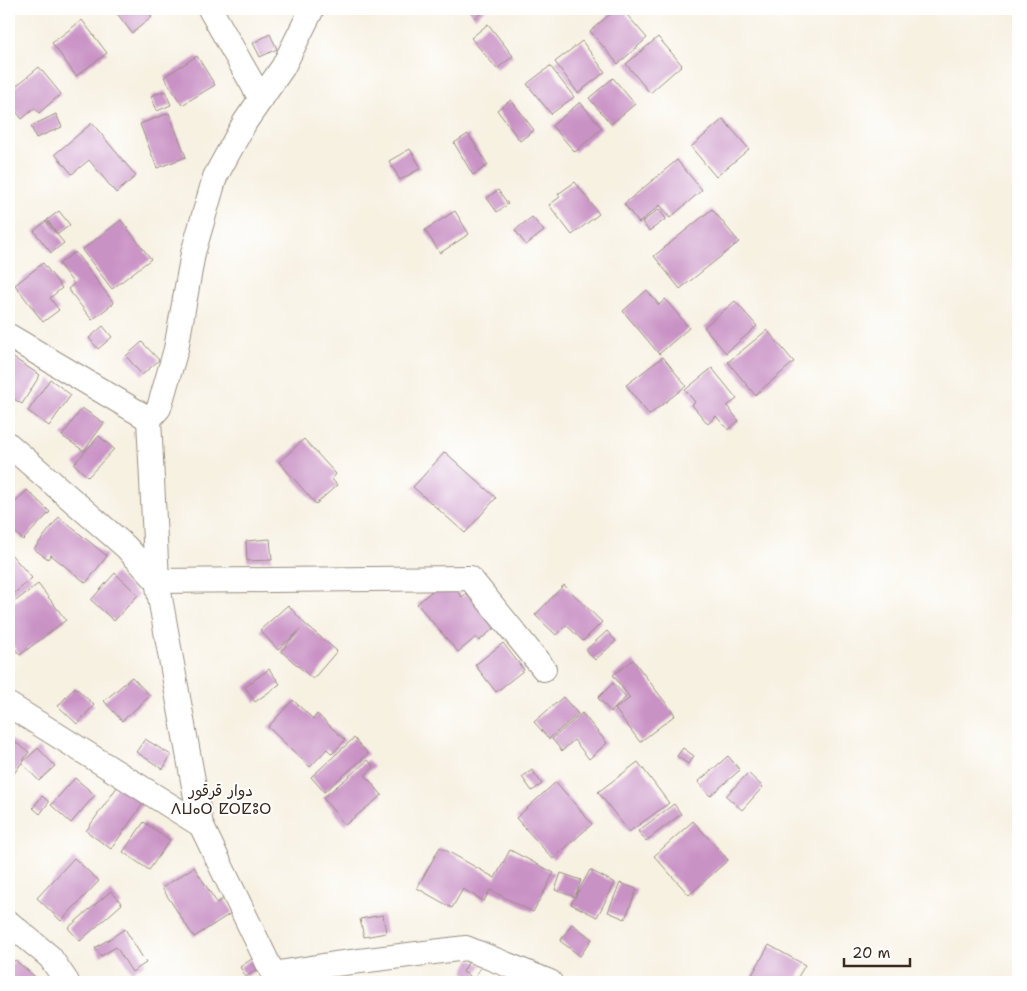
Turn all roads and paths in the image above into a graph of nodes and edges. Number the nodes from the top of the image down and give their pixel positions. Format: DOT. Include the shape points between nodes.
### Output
graph roads {
  1 [pos="210,9"];
  2 [pos="312,9"];
  3 [pos="261,99"];
  4 [pos="9,336"];
  5 [pos="149,419"];
  6 [pos="9,445"];
  7 [pos="158,581"];
  8 [pos="544,669"];
  9 [pos="9,705"];
  10 [pos="201,825"];
  11 [pos="9,923"];
  12 [pos="342,973"];
  13 [pos="275,978"];
  14 [pos="68,982"];
  15 [pos="550,982"];
  1 -- 3 [label="street"];
  2 -- 3 [label="street" via="283,67"];
  3 -- 5 [label="street" via="244,122 215,176 193,253 176,349 159,408"];
  4 -- 5 [label="street"];
  5 -- 7 [label="street"];
  6 -- 7 [label="street" via="126,546"];
  7 -- 8 [label="street" via="470,578"];
  7 -- 10 [label="street"];
  9 -- 10 [label="street"];
  10 -- 13 [label="street"];
  11 -- 14 [label="street" via="50,958"];
  12 -- 13 [label="street"];
  12 -- 15 [label="street" via="466,948"];
}
